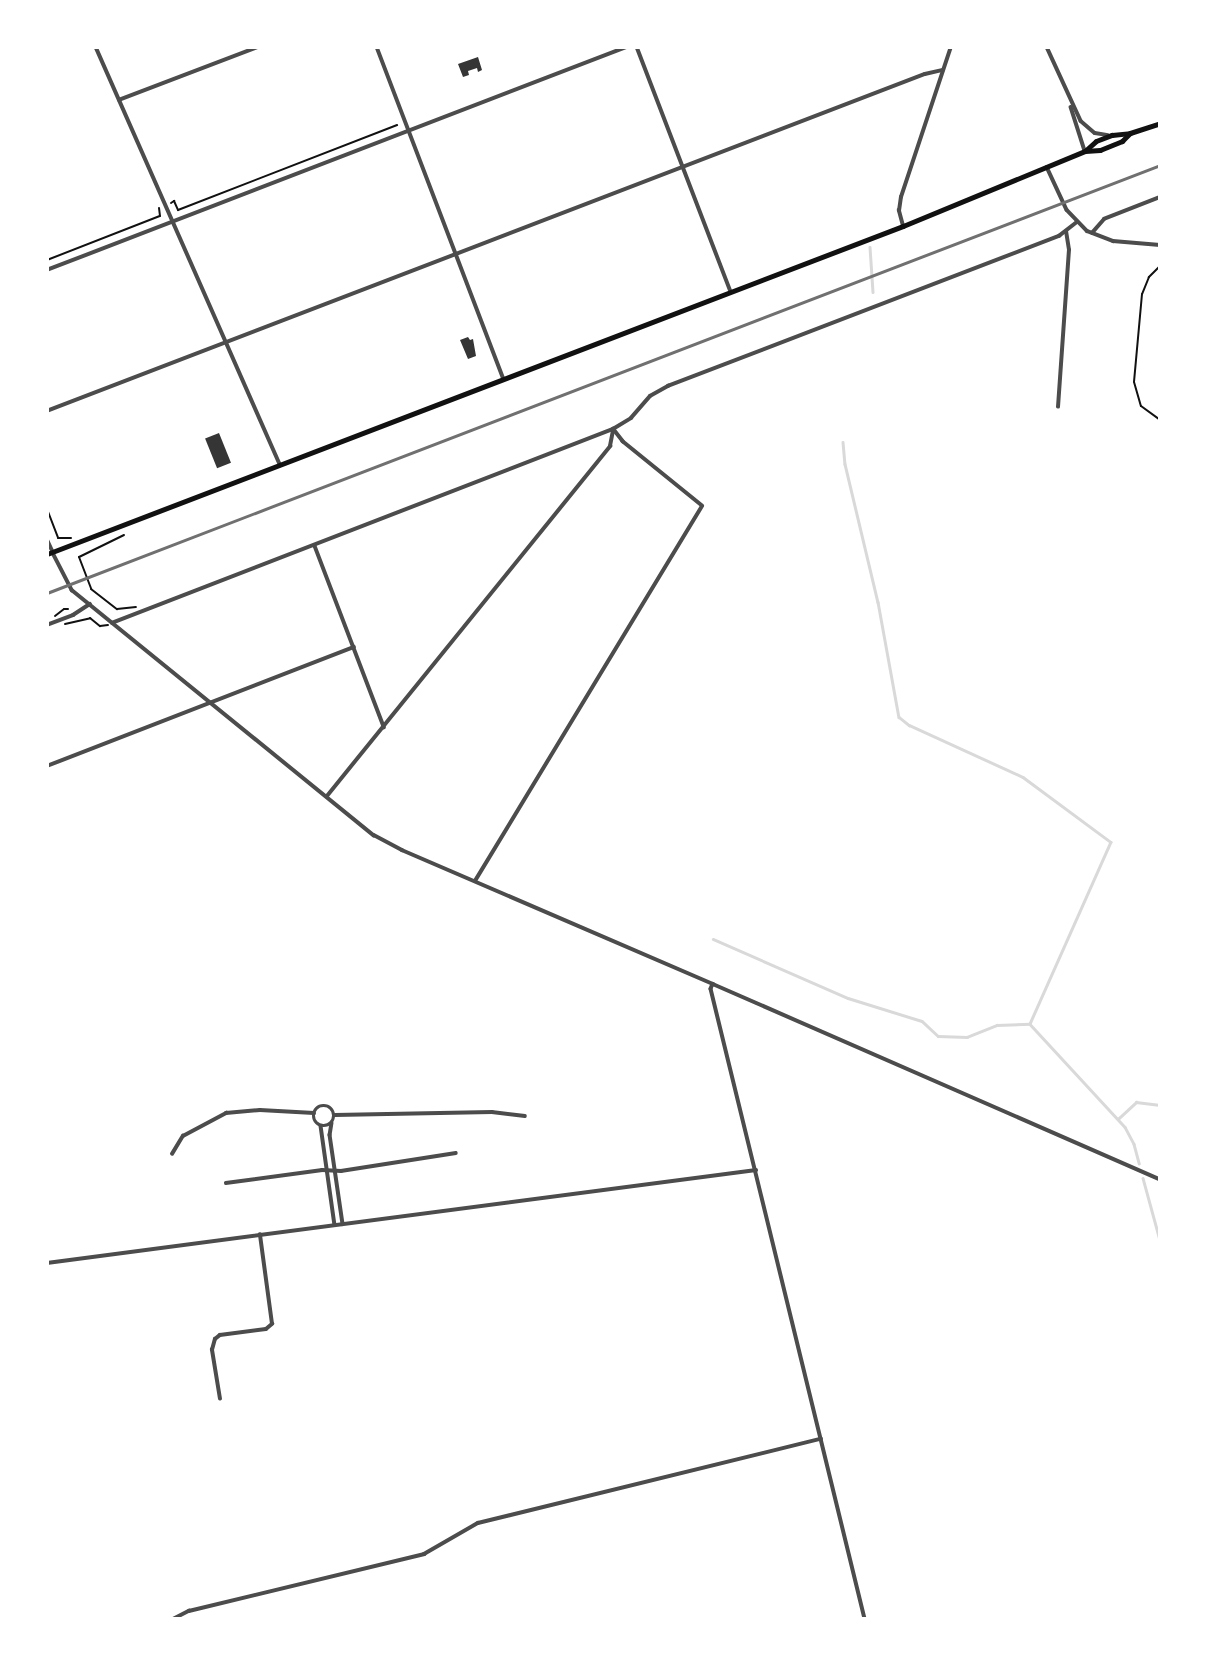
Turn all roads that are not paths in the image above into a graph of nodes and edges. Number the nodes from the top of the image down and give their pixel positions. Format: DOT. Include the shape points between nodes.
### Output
graph roads {
  1 [pos="96,47"];
  2 [pos="258,47"];
  3 [pos="377,47"];
  4 [pos="626,47"];
  5 [pos="637,47"];
  6 [pos="951,47"];
  7 [pos="1047,47"];
  8 [pos="943,70"];
  9 [pos="119,100"];
  10 [pos="1071,105"];
  11 [pos="1160,123"];
  12 [pos="408,131"];
  13 [pos="1130,133"];
  14 [pos="1112,135"];
  15 [pos="1085,151"];
  16 [pos="682,167"];
  17 [pos="1047,167"];
  18 [pos="1160,197"];
  19 [pos="172,222"];
  20 [pos="1077,222"];
  21 [pos="903,226"];
  22 [pos="1066,232"];
  23 [pos="1092,233"];
  24 [pos="1160,245"];
  25 [pos="456,254"];
  26 [pos="47,270"];
  27 [pos="731,292"];
  28 [pos="226,342"];
  29 [pos="504,379"];
  30 [pos="1058,407"];
  31 [pos="47,411"];
  32 [pos="613,429"];
  33 [pos="280,465"];
  34 [pos="47,539"];
  35 [pos="315,545"];
  36 [pos="50,553"];
  37 [pos="90,604"];
  38 [pos="112,623"];
  39 [pos="47,625"];
  40 [pos="354,647"];
  41 [pos="209,702"];
  42 [pos="384,727"];
  43 [pos="47,765"];
  44 [pos="327,796"];
  45 [pos="475,881"];
  46 [pos="713,984"];
  47 [pos="314,1113"];
  48 [pos="335,1115"];
  49 [pos="525,1116"];
  50 [pos="332,1123"];
  51 [pos="321,1126"];
  52 [pos="456,1153"];
  53 [pos="172,1154"];
  54 [pos="327,1170"];
  55 [pos="756,1170"];
  56 [pos="336,1171"];
  57 [pos="1160,1179"];
  58 [pos="226,1183"];
  59 [pos="343,1224"];
  60 [pos="335,1225"];
  61 [pos="260,1235"];
  62 [pos="47,1263"];
  63 [pos="220,1399"];
  64 [pos="821,1438"];
  65 [pos="173,1619"];
  66 [pos="865,1619"];
  1 -- 9 [label="street"];
  2 -- 9 [label="street"];
  3 -- 12 [label="street"];
  4 -- 12 [label="street"];
  5 -- 16 [label="street"];
  6 -- 8 [label="street"];
  7 -- 10 [label="street"];
  8 -- 16 [label="street"];
  8 -- 21 [label="street" via="901,197"];
  9 -- 19 [label="street"];
  10 -- 14 [label="street" via="1090,130"];
  10 -- 15 [label="street"];
  11 -- 13 [label="highway"];
  12 -- 19 [label="street"];
  12 -- 25 [label="street"];
  13 -- 14 [label="highway"];
  13 -- 15 [label="highway" via="1100,150"];
  14 -- 15 [label="highway"];
  15 -- 17 [label="highway"];
  16 -- 25 [label="street"];
  16 -- 27 [label="street"];
  17 -- 20 [label="street"];
  17 -- 21 [label="highway"];
  18 -- 23 [label="street" via="1104,219"];
  19 -- 26 [label="street"];
  19 -- 28 [label="street"];
  20 -- 22 [label="street"];
  20 -- 23 [label="street"];
  21 -- 27 [label="highway"];
  22 -- 30 [label="street" via="1069,250"];
  22 -- 32 [label="street" via="668,386"];
  23 -- 24 [label="street" via="1112,241"];
  25 -- 28 [label="street"];
  25 -- 29 [label="street"];
  27 -- 29 [label="highway"];
  28 -- 31 [label="street"];
  28 -- 33 [label="street"];
  29 -- 33 [label="highway"];
  32 -- 35 [label="street"];
  32 -- 42 [label="street" via="610,446"];
  32 -- 45 [label="street" via="702,506"];
  33 -- 36 [label="highway"];
  34 -- 36 [label="street"];
  35 -- 38 [label="street"];
  35 -- 40 [label="street"];
  36 -- 37 [label="street" via="69,585"];
  37 -- 38 [label="street"];
  37 -- 39 [label="street"];
  38 -- 41 [label="street"];
  40 -- 41 [label="street"];
  40 -- 42 [label="street"];
  41 -- 43 [label="street"];
  41 -- 44 [label="street"];
  42 -- 44 [label="street"];
  44 -- 45 [label="street" via="388,843"];
  45 -- 46 [label="street"];
  46 -- 55 [label="street"];
  46 -- 57 [label="street"];
  47 -- 48 [label="street" via="325,1105"];
  47 -- 51 [label="street"];
  47 -- 53 [label="street" via="226,1113 183,1136"];
  48 -- 49 [label="street" via="492,1112"];
  48 -- 50 [label="street"];
  50 -- 51 [label="street"];
  50 -- 56 [label="street"];
  51 -- 54 [label="street"];
  52 -- 56 [label="street"];
  54 -- 56 [label="street"];
  54 -- 58 [label="street"];
  54 -- 60 [label="street"];
  55 -- 59 [label="street"];
  55 -- 64 [label="street"];
  56 -- 59 [label="street"];
  59 -- 60 [label="street"];
  60 -- 61 [label="street"];
  61 -- 62 [label="street"];
  61 -- 63 [label="street" via="272,1324 215,1339 212,1350"];
  64 -- 65 [label="street" via="478,1523 424,1554 189,1611"];
  64 -- 66 [label="street"];
}
